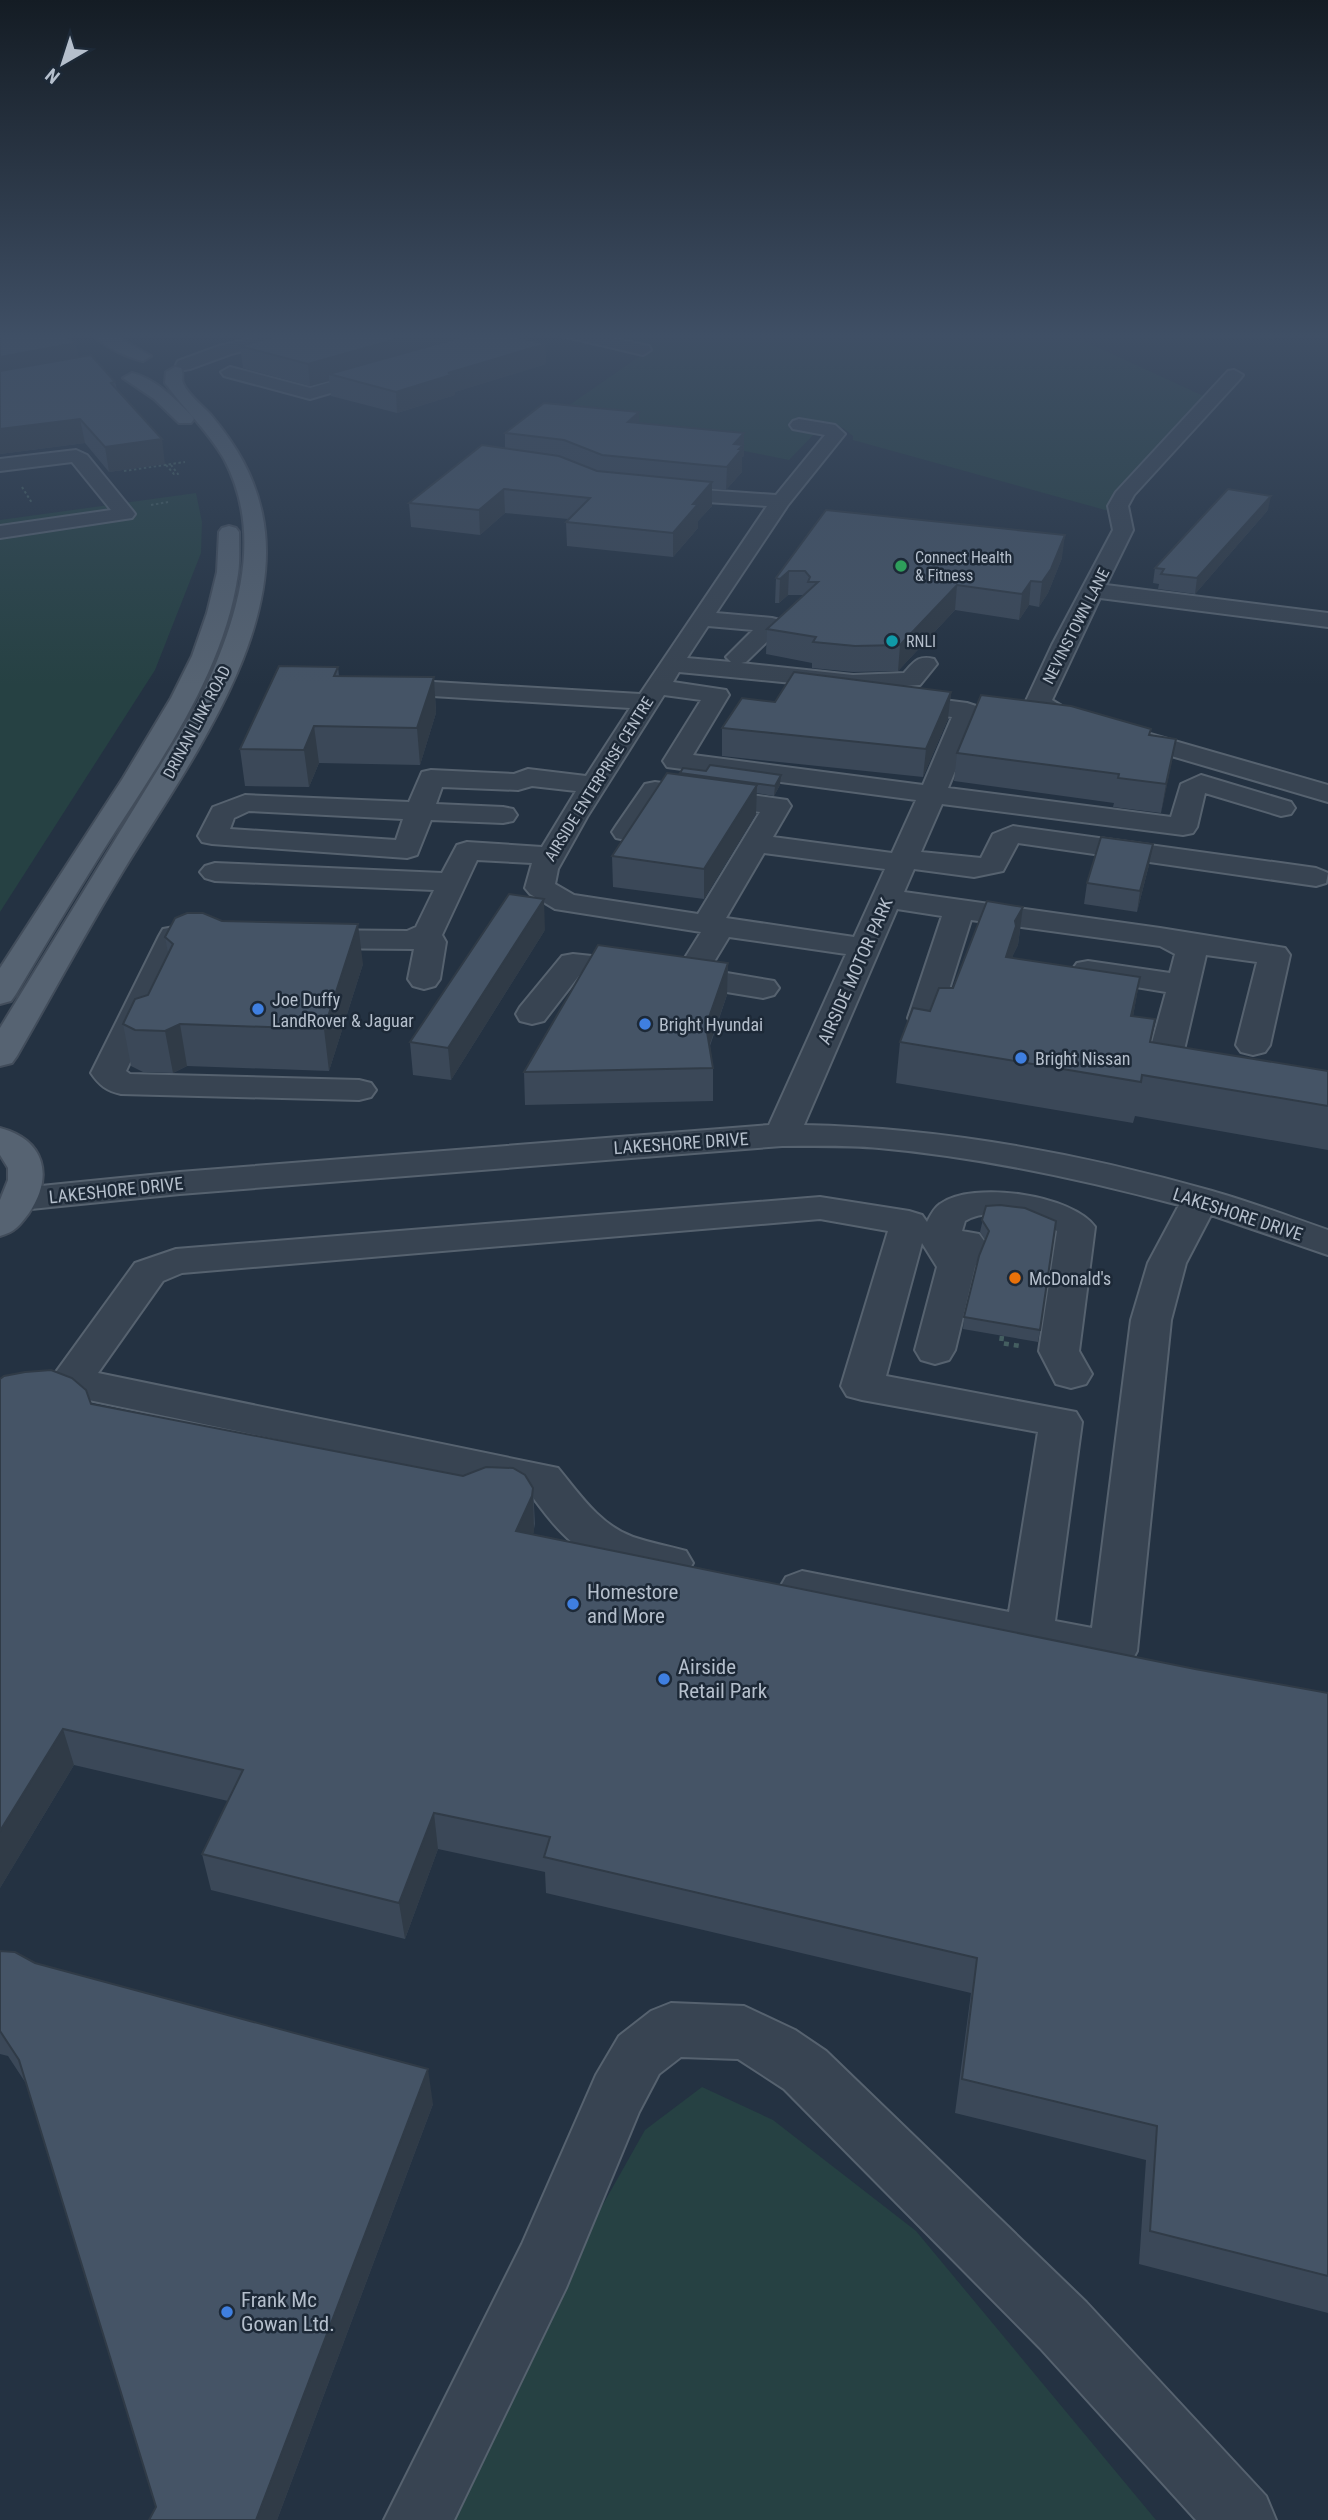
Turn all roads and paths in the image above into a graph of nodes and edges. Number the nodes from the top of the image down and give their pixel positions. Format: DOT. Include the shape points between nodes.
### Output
graph roads {
  1 [pos="206,451"];
  2 [pos="230,451"];
  3 [pos="822,451"];
  4 [pos="1164,451"];
  5 [pos="185,462"];
  6 [pos="0,465"];
  7 [pos="93,475"];
  8 [pos="16,479"];
  9 [pos="637,490"];
  10 [pos="781,501"];
  11 [pos="37,510"];
  12 [pos="0,532"];
  13 [pos="1093,590"];
  14 [pos="702,618"];
  15 [pos="1328,621"];
  16 [pos="738,657"];
  17 [pos="672,664"];
  18 [pos="925,664"];
  19 [pos="362,684"];
  20 [pos="785,689"];
  21 [pos="652,694"];
  22 [pos="594,785"];
  23 [pos="1328,794"];
  24 [pos="930,801"];
  25 [pos="1281,808"];
  26 [pos="419,811"];
  27 [pos="503,815"];
  28 [pos="626,832"];
  29 [pos="755,843"];
  30 [pos="551,856"];
  31 [pos="903,861"];
  32 [pos="215,872"];
  33 [pos="1316,877"];
  34 [pos="452,882"];
  35 [pos="887,899"];
  36 [pos="960,908"];
  37 [pos="713,925"];
  38 [pos="423,935"];
  39 [pos="240,937"];
  40 [pos="280,938"];
  41 [pos="1178,942"];
  42 [pos="865,948"];
  43 [pos="1054,965"];
  44 [pos="689,977"];
  45 [pos="424,979"];
  46 [pos="1183,985"];
  47 [pos="763,988"];
  48 [pos="0,994"];
  49 [pos="532,1014"];
  50 [pos="925,1018"];
  51 [pos="1253,1045"];
  52 [pos="1167,1050"];
  53 [pos="0,1056"];
  54 [pos="359,1090"];
  55 [pos="782,1135"];
  56 [pos="0,1139"];
  57 [pos="1201,1199"];
  58 [pos="11,1211"];
  59 [pos="1328,1243"];
  60 [pos="1002,1336"];
  61 [pos="1031,1348"];
  62 [pos="935,1350"];
  63 [pos="1071,1374"];
  64 [pos="704,1569"];
  65 [pos="771,1583"];
  66 [pos="1029,1634"];
  67 [pos="418,2520"];
  68 [pos="1242,2520"];
  1 -- 48 [label="main road, DRINAN LINK ROAD" via="223,498 231,553 223,598 193,681"];
  2 -- 53 [label="main road, DRINAN LINK ROAD" via="253,516 256,551 241,636 197,725"];
  3 -- 10 [label="street, AIRSIDE ENTERPRISE CENTRE"];
  4 -- 13 [label="street, NEVINSTOWN LANE" via="1118,506 1123,530"];
  5 -- 7 [label="path"];
  6 -- 7 [label="street" via="76,456"];
  7 -- 12 [label="street" via="125,514"];
  8 -- 11 [label="path"];
  9 -- 10 [label="street"];
  10 -- 14 [label="street, AIRSIDE ENTERPRISE CENTRE"];
  13 -- 15 [label="street"];
  13 -- 23 [label="street, NEVINSTOWN LANE" via="1038,702 1061,716"];
  14 -- 16 [label="street" via="780,617"];
  14 -- 17 [label="street, AIRSIDE ENTERPRISE CENTRE"];
  17 -- 18 [label="street" via="853,682 911,680"];
  17 -- 21 [label="street, AIRSIDE ENTERPRISE CENTRE"];
  19 -- 21 [label="street"];
  20 -- 24 [label="street, AIRSIDE MOTOR PARK" via="967,710"];
  21 -- 22 [label="street, AIRSIDE ENTERPRISE CENTRE"];
  21 -- 24 [label="street" via="717,695 676,761"];
  22 -- 26 [label="street" via="528,777 518,782 431,778"];
  22 -- 30 [label="street, AIRSIDE ENTERPRISE CENTRE"];
  24 -- 25 [label="street" via="1183,827 1191,790 1201,783"];
  24 -- 31 [label="street, AIRSIDE MOTOR PARK"];
  26 -- 26 [label="street" via="245,803 223,813 212,836 407,849"];
  26 -- 27 [label="street"];
  28 -- 29 [label="street" via="655,790 777,806"];
  29 -- 31 [label="street"];
  29 -- 37 [label="street"];
  30 -- 34 [label="street" via="467,851"];
  30 -- 37 [label="street, AIRSIDE ENTERPRISE CENTRE" via="540,888 566,903"];
  31 -- 33 [label="street" via="974,868 993,865 1003,840 1013,834"];
  31 -- 35 [label="street, AIRSIDE MOTOR PARK"];
  32 -- 34 [label="street"];
  34 -- 38 [label="street"];
  35 -- 36 [label="street"];
  35 -- 42 [label="street, AIRSIDE MOTOR PARK"];
  36 -- 41 [label="street"];
  36 -- 50 [label="street"];
  37 -- 42 [label="street, AIRSIDE ENTERPRISE CENTRE"];
  37 -- 44 [label="street"];
  38 -- 40 [label="street" via="412,940"];
  38 -- 45 [label="street" via="431,942"];
  39 -- 54 [label="street" via="174,936 107,1073 121,1084"];
  41 -- 46 [label="street" via="1191,954"];
  41 -- 51 [label="street" via="1274,955"];
  42 -- 55 [label="street, AIRSIDE MOTOR PARK"];
  43 -- 46 [label="street"];
  44 -- 47 [label="street"];
  44 -- 49 [label="street" via="573,963"];
  46 -- 52 [label="street"];
  55 -- 57 [label="street, LAKESHORE DRIVE" via="947,1144 1101,1173"];
  55 -- 58 [label="street, LAKESHORE DRIVE" via="180,1183"];
  56 -- 58 [label="main road" via="24,1160 28,1178"];
  57 -- 59 [label="street, LAKESHORE DRIVE"];
  57 -- 66 [label="street" via="1167,1263 1151,1320 1113,1651"];
  60 -- 61 [label="path" via="1000,1343"];
  62 -- 63 [label="street" via="975,1213 990,1205 1042,1210 1076,1227 1059,1351"];
  64 -- 66 [label="street" via="625,1554 592,1538 543,1479 84,1385 77,1372 149,1272 176,1261 820,1208 909,1223 862,1386 1061,1422"];
  65 -- 66 [label="street"];
  67 -- 68 [label="street" via="544,2266 617,2095 639,2055 671,2030 744,2033 805,2070 1063,2325"];
}
